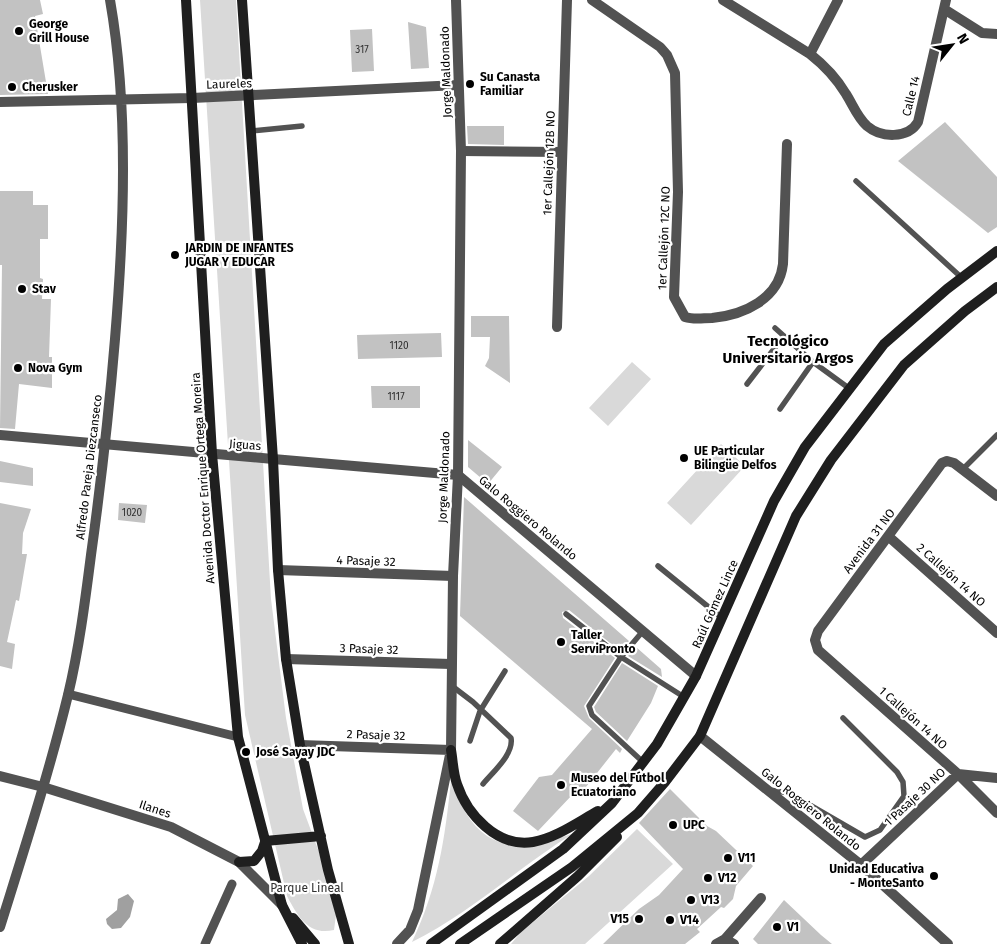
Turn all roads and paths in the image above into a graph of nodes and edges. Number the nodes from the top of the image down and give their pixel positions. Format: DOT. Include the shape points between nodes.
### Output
graph roads {
  1 [pos="110,0"];
  2 [pos="186,0"];
  3 [pos="242,0"];
  4 [pos="456,0"];
  5 [pos="567,0"];
  6 [pos="592,0"];
  7 [pos="723,0"];
  8 [pos="838,0"];
  9 [pos="735,3"];
  10 [pos="945,5"];
  11 [pos="997,34"];
  12 [pos="810,54"];
  13 [pos="458,85"];
  14 [pos="249,95"];
  15 [pos="192,98"];
  16 [pos="121,99"];
  17 [pos="0,102"];
  18 [pos="302,126"];
  19 [pos="251,131"];
  20 [pos="787,144"];
  21 [pos="461,151"];
  22 [pos="562,152"];
  23 [pos="856,181"];
  24 [pos="997,251"];
  25 [pos="962,278"];
  26 [pos="997,287"];
  27 [pos="557,327"];
  28 [pos="775,328"];
  29 [pos="784,336"];
  30 [pos="813,362"];
  31 [pos="747,384"];
  32 [pos="850,389"];
  33 [pos="780,409"];
  34 [pos="0,435"];
  35 [pos="997,435"];
  36 [pos="106,444"];
  37 [pos="212,454"];
  38 [pos="273,459"];
  39 [pos="963,469"];
  40 [pos="458,476"];
  41 [pos="997,496"];
  42 [pos="888,536"];
  43 [pos="658,566"];
  44 [pos="278,570"];
  45 [pos="453,576"];
  46 [pos="566,614"];
  47 [pos="722,618"];
  48 [pos="643,630"];
  49 [pos="997,633"];
  50 [pos="815,640"];
  51 [pos="621,657"];
  52 [pos="286,659"];
  53 [pos="451,664"];
  54 [pos="505,671"];
  55 [pos="696,676"];
  56 [pos="451,686"];
  57 [pos="68,694"];
  58 [pos="684,697"];
  59 [pos="480,711"];
  60 [pos="843,718"];
  61 [pos="700,736"];
  62 [pos="238,737"];
  63 [pos="470,741"];
  64 [pos="300,745"];
  65 [pos="451,750"];
  66 [pos="643,762"];
  67 [pos="958,774"];
  68 [pos="0,776"];
  69 [pos="997,778"];
  70 [pos="483,784"];
  71 [pos="43,787"];
  72 [pos="767,789"];
  73 [pos="612,803"];
  74 [pos="638,813"];
  75 [pos="997,813"];
  76 [pos="321,836"];
  77 [pos="265,841"];
  78 [pos="239,862"];
  79 [pos="861,865"];
  80 [pos="232,884"];
  81 [pos="761,898"];
  82 [pos="282,905"];
  83 [pos="0,926"];
  84 [pos="725,942"];
  85 [pos="205,944"];
  86 [pos="302,944"];
  87 [pos="315,944"];
  88 [pos="349,944"];
  89 [pos="397,944"];
  90 [pos="431,944"];
  91 [pos="460,944"];
  92 [pos="500,944"];
  93 [pos="948,944"];
  1 -- 16 [label="street, Alfredo Pareja Diezcanseco"];
  2 -- 15 [label="main road, Avenida Doctor Enrique Ortega Moreira"];
  3 -- 14 [label="main road"];
  4 -- 13 [label="street, Jorge Maldonado"];
  5 -- 22 [label="street, 1er Callejón 12B NO"];
  6 -- 20 [label="street, 1er Callejón 12C NO" via="660,48 672,63 677,83 678,173 674,297 685,317 732,316 754,305 777,285 783,264"];
  7 -- 9 [label="street"];
  8 -- 12 [label="street"];
  9 -- 12 [label="street"];
  10 -- 11 [label="street" via="982,33"];
  10 -- 12 [label="street, Calle 14" via="918,122 905,134 891,135 868,127 822,64"];
  13 -- 14 [label="street, Laureles"];
  13 -- 21 [label="street, Jorge Maldonado"];
  14 -- 15 [label="street, Laureles"];
  14 -- 19 [label="main road"];
  15 -- 16 [label="street, Laureles"];
  15 -- 37 [label="main road, Avenida Doctor Enrique Ortega Moreira"];
  16 -- 17 [label="street, Laureles"];
  16 -- 36 [label="street, Alfredo Pareja Diezcanseco" via="120,276"];
  18 -- 19 [label="lane"];
  19 -- 38 [label="main road"];
  21 -- 22 [label="street"];
  21 -- 40 [label="street, Jorge Maldonado"];
  22 -- 27 [label="street, 1er Callejón 12B NO"];
  23 -- 25 [label="lane"];
  24 -- 25 [label="main road, Raúl Gómez Lince"];
  25 -- 32 [label="main road, Raúl Gómez Lince" via="884,344"];
  26 -- 61 [label="main road" via="904,365 831,460 796,516"];
  28 -- 29 [label="lane"];
  29 -- 30 [label="lane"];
  29 -- 31 [label="lane"];
  30 -- 32 [label="lane"];
  30 -- 33 [label="lane"];
  32 -- 47 [label="main road, Raúl Gómez Lince" via="805,447 774,501"];
  34 -- 36 [label="street, Jiguas"];
  35 -- 39 [label="lane"];
  36 -- 37 [label="street, Jiguas"];
  36 -- 57 [label="street, Alfredo Pareja Diezcanseco" via="82,620"];
  37 -- 38 [label="street, Jiguas"];
  37 -- 62 [label="main road, Avenida Doctor Enrique Ortega Moreira"];
  38 -- 40 [label="street, Jiguas"];
  38 -- 44 [label="main road"];
  39 -- 41 [label="street"];
  39 -- 42 [label="street, Avenida 31 NO" via="947,461 942,464"];
  40 -- 45 [label="street, Jorge Maldonado"];
  40 -- 48 [label="street, Galo Roggiero Rolando"];
  42 -- 49 [label="street, 2 Callejón 14 NO"];
  42 -- 50 [label="street, Avenida 31 NO" via="818,631"];
  43 -- 47 [label="lane"];
  44 -- 45 [label="street, 4 Pasaje 32"];
  44 -- 52 [label="main road"];
  45 -- 53 [label="street, Jorge Maldonado"];
  46 -- 51 [label="lane"];
  47 -- 55 [label="main road, Raúl Gómez Lince"];
  48 -- 51 [label="lane"];
  48 -- 55 [label="street, Galo Roggiero Rolando"];
  50 -- 67 [label="street, 1 Callejón 14 NO" via="818,650"];
  51 -- 58 [label="lane"];
  51 -- 66 [label="lane" via="596,693 589,711"];
  52 -- 53 [label="street, 3 Pasaje 32"];
  52 -- 64 [label="main road"];
  53 -- 56 [label="street, Jorge Maldonado"];
  54 -- 59 [label="lane"];
  55 -- 58 [label="main road, Raúl Gómez Lince"];
  56 -- 59 [label="lane"];
  56 -- 65 [label="street, Jorge Maldonado"];
  57 -- 62 [label="street"];
  57 -- 71 [label="street, Alfredo Pareja Diezcanseco"];
  58 -- 66 [label="main road, Raúl Gómez Lince"];
  59 -- 63 [label="lane"];
  59 -- 70 [label="lane" via="511,738 512,745"];
  60 -- 72 [label="lane" via="903,782 904,796 880,830 865,837 789,793"];
  61 -- 72 [label="street, Galo Roggiero Rolando"];
  61 -- 74 [label="main road"];
  62 -- 77 [label="main road, Avenida Doctor Enrique Ortega Moreira"];
  64 -- 65 [label="street, 2 Pasaje 32"];
  64 -- 76 [label="main road"];
  65 -- 73 [label="main road" via="456,783 466,804 480,822 505,838 532,842 549,837"];
  65 -- 89 [label="street, Jorge Maldonado" via="418,910 410,930"];
  66 -- 73 [label="main road, Raúl Gómez Lince"];
  67 -- 69 [label="street, 1 Pasaje 30 NO"];
  67 -- 75 [label="street, 1 Callejón 14 NO"];
  67 -- 79 [label="street, 1 Pasaje 30 NO"];
  68 -- 71 [label="street, Ilanes"];
  71 -- 78 [label="street, Ilanes" via="171,827"];
  71 -- 83 [label="street, Alfredo Pareja Diezcanseco"];
  72 -- 79 [label="street, Galo Roggiero Rolando"];
  73 -- 90 [label="main road, Raúl Gómez Lince" via="563,849"];
  74 -- 91 [label="main road" via="572,867"];
  74 -- 92 [label="main road" via="578,876"];
  76 -- 77 [label="main road"];
  76 -- 88 [label="main road"];
  77 -- 78 [label="main road" via="256,859 248,863"];
  77 -- 82 [label="main road, Avenida Doctor Enrique Ortega Moreira"];
  78 -- 82 [label="street, Ilanes"];
  79 -- 93 [label="street, Galo Roggiero Rolando"];
  80 -- 85 [label="street"];
  81 -- 84 [label="street"];
  82 -- 86 [label="main road, Avenida Doctor Enrique Ortega Moreira"];
  82 -- 87 [label="main road"];
}
